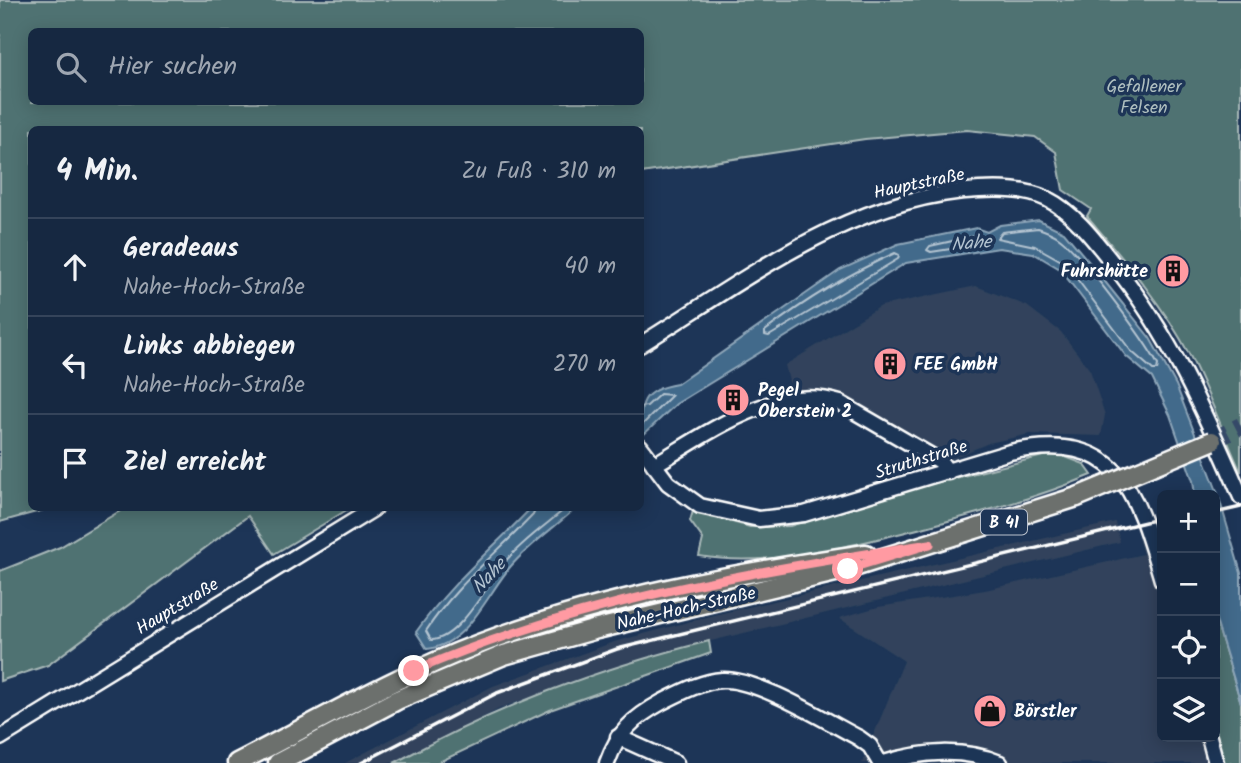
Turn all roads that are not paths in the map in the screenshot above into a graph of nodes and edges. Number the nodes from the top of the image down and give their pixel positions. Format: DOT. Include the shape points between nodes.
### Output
graph roads {
  1 [pos="644,343"];
  2 [pos="1212,441"];
  3 [pos="647,456"];
  4 [pos="948,472"];
  5 [pos="1241,497"];
  6 [pos="370,511"];
  7 [pos="930,544"];
  8 [pos="1157,564"];
  9 [pos="618,737"];
  10 [pos="0,738"];
  11 [pos="1210,742"];
  12 [pos="237,763"];
  13 [pos="278,763"];
  14 [pos="607,763"];
  15 [pos="676,763"];
  16 [pos="882,763"];
  17 [pos="1000,763"];
  18 [pos="1216,763"];
  1 -- 5 [label="street, Hauptstraße" via="786,254 867,214 967,190 1030,193 1060,207 1077,222 1146,305 1190,381"];
  2 -- 7 [label="main road, B 41, bridge" via="1077,497"];
  3 -- 4 [label="street, Struthstraße" via="668,483 700,506 759,519 804,514"];
  3 -- 4 [label="street" via="764,406 824,398 940,461"];
  4 -- 8 [label="street, Struthstraße" via="1035,447 1072,448 1091,455 1113,470 1136,499"];
  6 -- 10 [label="street, Hauptstraße"];
  7 -- 12 [label="main road, Nahe-Hoch-Straße / B 41" via="733,576 540,622 414,671"];
  7 -- 13 [label="main road, Nahe-Hoch-Straße / B 41" via="814,578 504,655 397,700"];
  9 -- 14 [label="street"];
  9 -- 15 [label="street"];
  9 -- 16 [label="street" via="634,718 670,698 707,683 731,680 760,689 859,738"];
  11 -- 18 [label="street"];
  16 -- 17 [label="street" via="938,753 985,757"];
}
